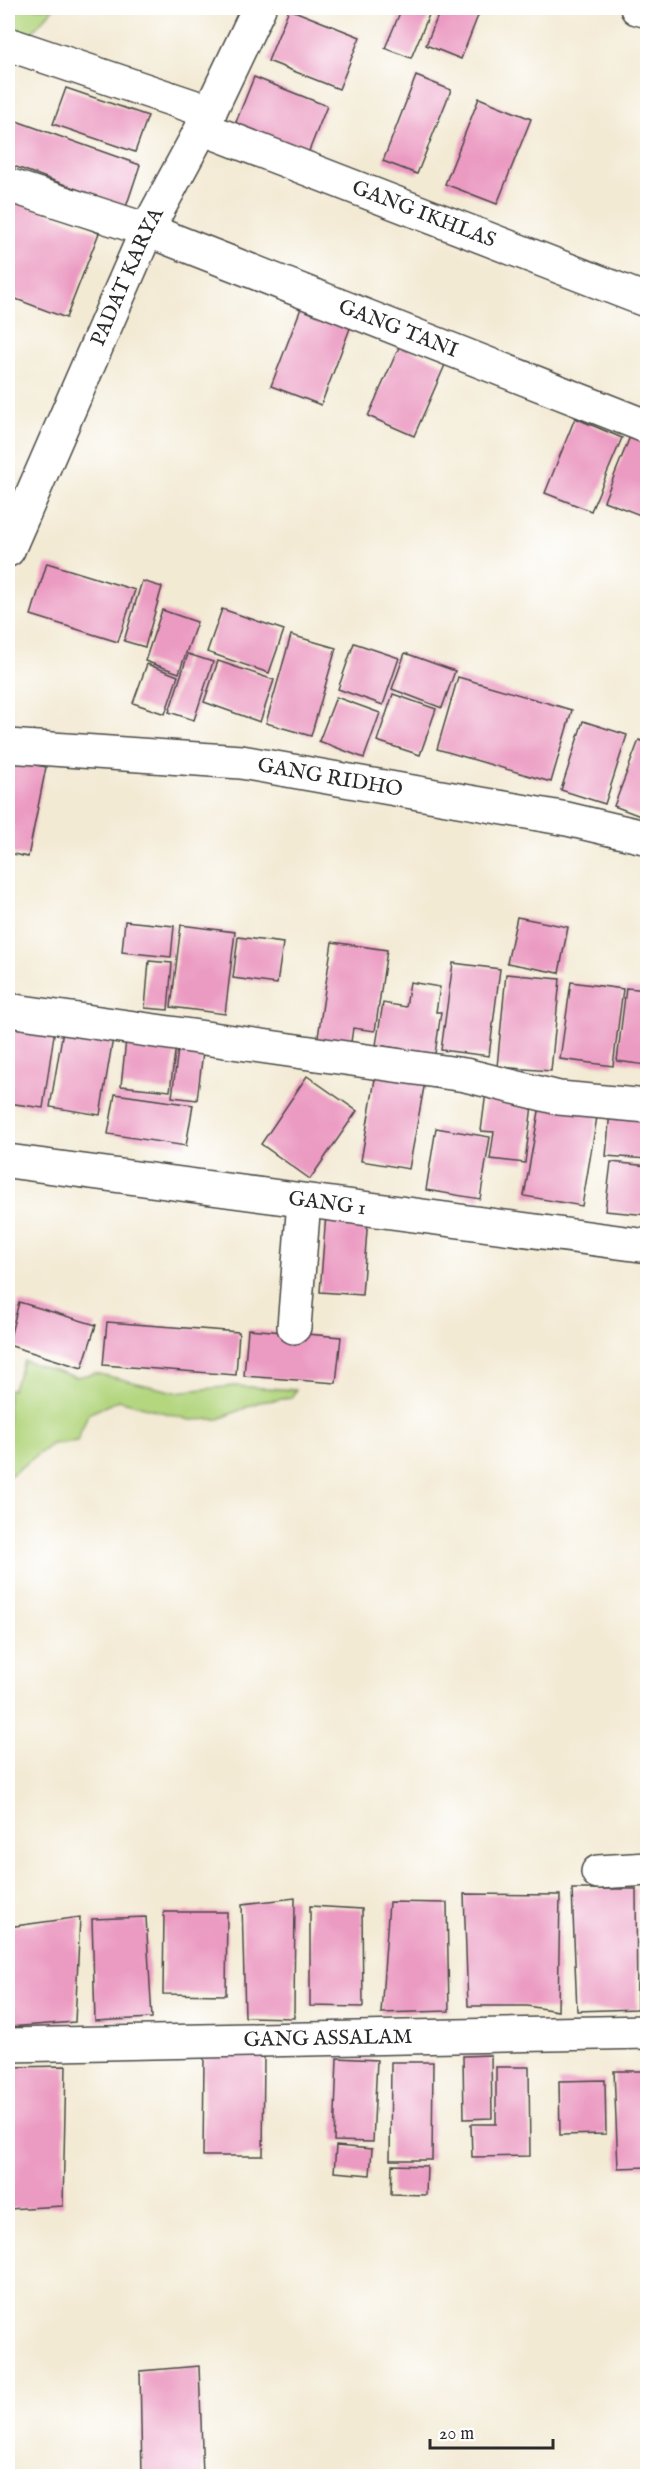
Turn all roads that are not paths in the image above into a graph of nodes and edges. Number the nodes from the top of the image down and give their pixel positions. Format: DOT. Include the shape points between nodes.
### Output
graph roads {
  1 [pos="259,8"];
  2 [pos="637,8"];
  3 [pos="648,12"];
  4 [pos="8,44"];
  5 [pos="206,120"];
  6 [pos="8,186"];
  7 [pos="147,230"];
  8 [pos="648,301"];
  9 [pos="648,427"];
  10 [pos="8,550"];
  11 [pos="8,746"];
  12 [pos="648,838"];
  13 [pos="8,1010"];
  14 [pos="648,1106"];
  15 [pos="8,1161"];
  16 [pos="304,1201"];
  17 [pos="648,1246"];
  18 [pos="294,1327"];
  19 [pos="648,1869"];
  20 [pos="598,1872"];
  21 [pos="648,2032"];
  22 [pos="8,2045"];
  1 -- 5 [label="street, PADAT KARYA"];
  2 -- 3 [label="street"];
  4 -- 5 [label="street, GANG IKHLAS"];
  5 -- 7 [label="street, PADAT KARYA"];
  5 -- 8 [label="street, GANG IKHLAS"];
  6 -- 7 [label="street, GANG TANI"];
  7 -- 9 [label="street, GANG TANI"];
  7 -- 10 [label="street, PADAT KARYA"];
  11 -- 12 [label="street, GANG RIDHO" via="241,762 567,819"];
  13 -- 14 [label="street" via="465,1075 559,1098"];
  15 -- 16 [label="street, GANG 1"];
  16 -- 17 [label="street, GANG 1"];
  16 -- 18 [label="street"];
  19 -- 20 [label="street"];
  21 -- 22 [label="street, GANG ASSALAM"];
}
